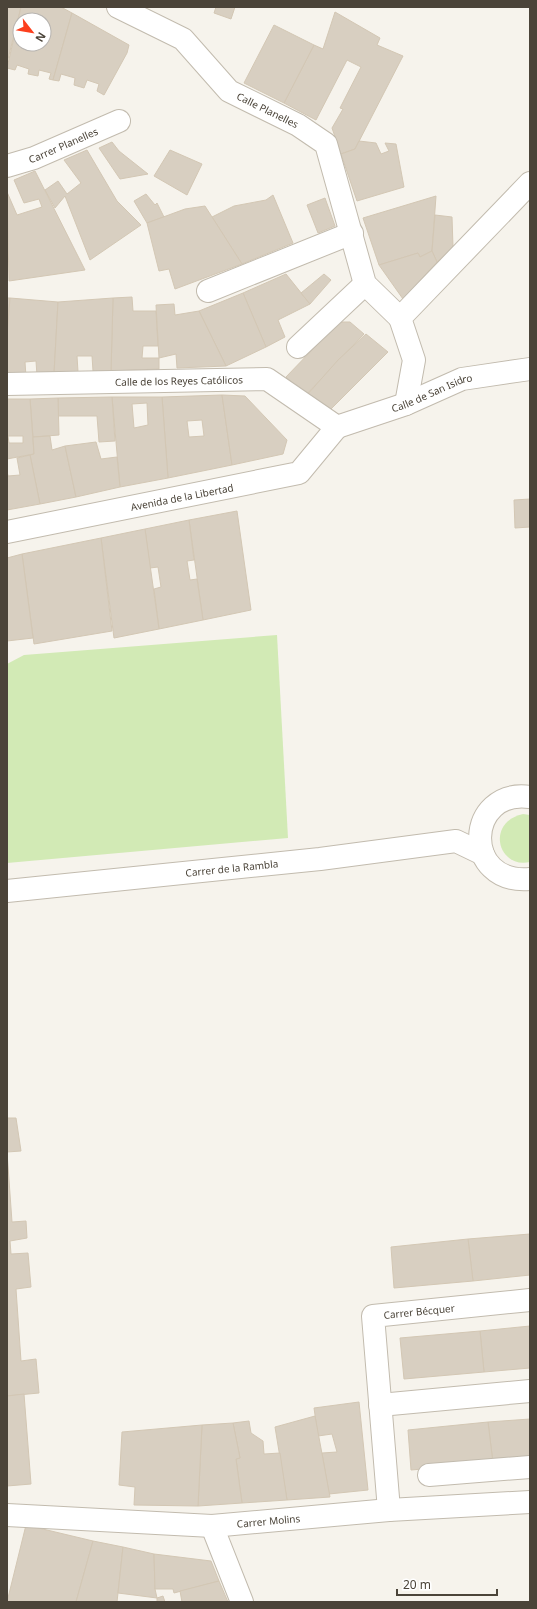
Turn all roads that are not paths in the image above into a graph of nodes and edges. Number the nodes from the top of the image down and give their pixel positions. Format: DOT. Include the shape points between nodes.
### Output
graph roads {
  1 [pos="118,7"];
  2 [pos="119,121"];
  3 [pos="7,166"];
  4 [pos="530,183"];
  5 [pos="352,233"];
  6 [pos="365,284"];
  7 [pos="208,291"];
  8 [pos="400,318"];
  9 [pos="298,348"];
  10 [pos="530,369"];
  11 [pos="7,384"];
  12 [pos="406,404"];
  13 [pos="337,427"];
  14 [pos="7,532"];
  15 [pos="530,797"];
  16 [pos="485,817"];
  17 [pos="456,842"];
  18 [pos="483,854"];
  19 [pos="530,879"];
  20 [pos="7,891"];
  21 [pos="530,1300"];
  22 [pos="530,1391"];
  23 [pos="380,1405"];
  24 [pos="530,1467"];
  25 [pos="430,1475"];
  26 [pos="530,1502"];
  27 [pos="389,1510"];
  28 [pos="7,1515"];
  29 [pos="212,1526"];
  30 [pos="242,1602"];
  1 -- 5 [label="street, Calle Planelles" via="183,39 229,91 298,125 326,144"];
  2 -- 3 [label="street, Carrer Planelles" via="34,158"];
  4 -- 8 [label="street"];
  5 -- 6 [label="street, Calle Planelles"];
  5 -- 7 [label="street"];
  6 -- 8 [label="street"];
  6 -- 9 [label="street"];
  8 -- 12 [label="street" via="414,360"];
  10 -- 12 [label="street, Calle de San Isidro" via="462,379"];
  11 -- 13 [label="street, Calle de los Reyes Católicos" via="267,380"];
  12 -- 13 [label="street, Calle de San Isidro"];
  13 -- 14 [label="street, Avenida de la Libertad" via="299,473"];
  15 -- 16 [label="street" via="520,795 506,798 494,806"];
  16 -- 17 [label="street"];
  16 -- 18 [label="street" via="480,831"];
  17 -- 18 [label="street"];
  17 -- 20 [label="street, Carrer de la Rambla" via="320,859"];
  18 -- 19 [label="street" via="493,869 504,877"];
  21 -- 23 [label="street, Carrer Bécquer" via="373,1316"];
  22 -- 23 [label="street"];
  23 -- 27 [label="street, Carrer Bécquer"];
  24 -- 25 [label="street"];
  26 -- 27 [label="street, Carrer Molins"];
  27 -- 29 [label="street, Carrer Molins"];
  28 -- 29 [label="street, Carrer Molins"];
  29 -- 30 [label="street"];
}
